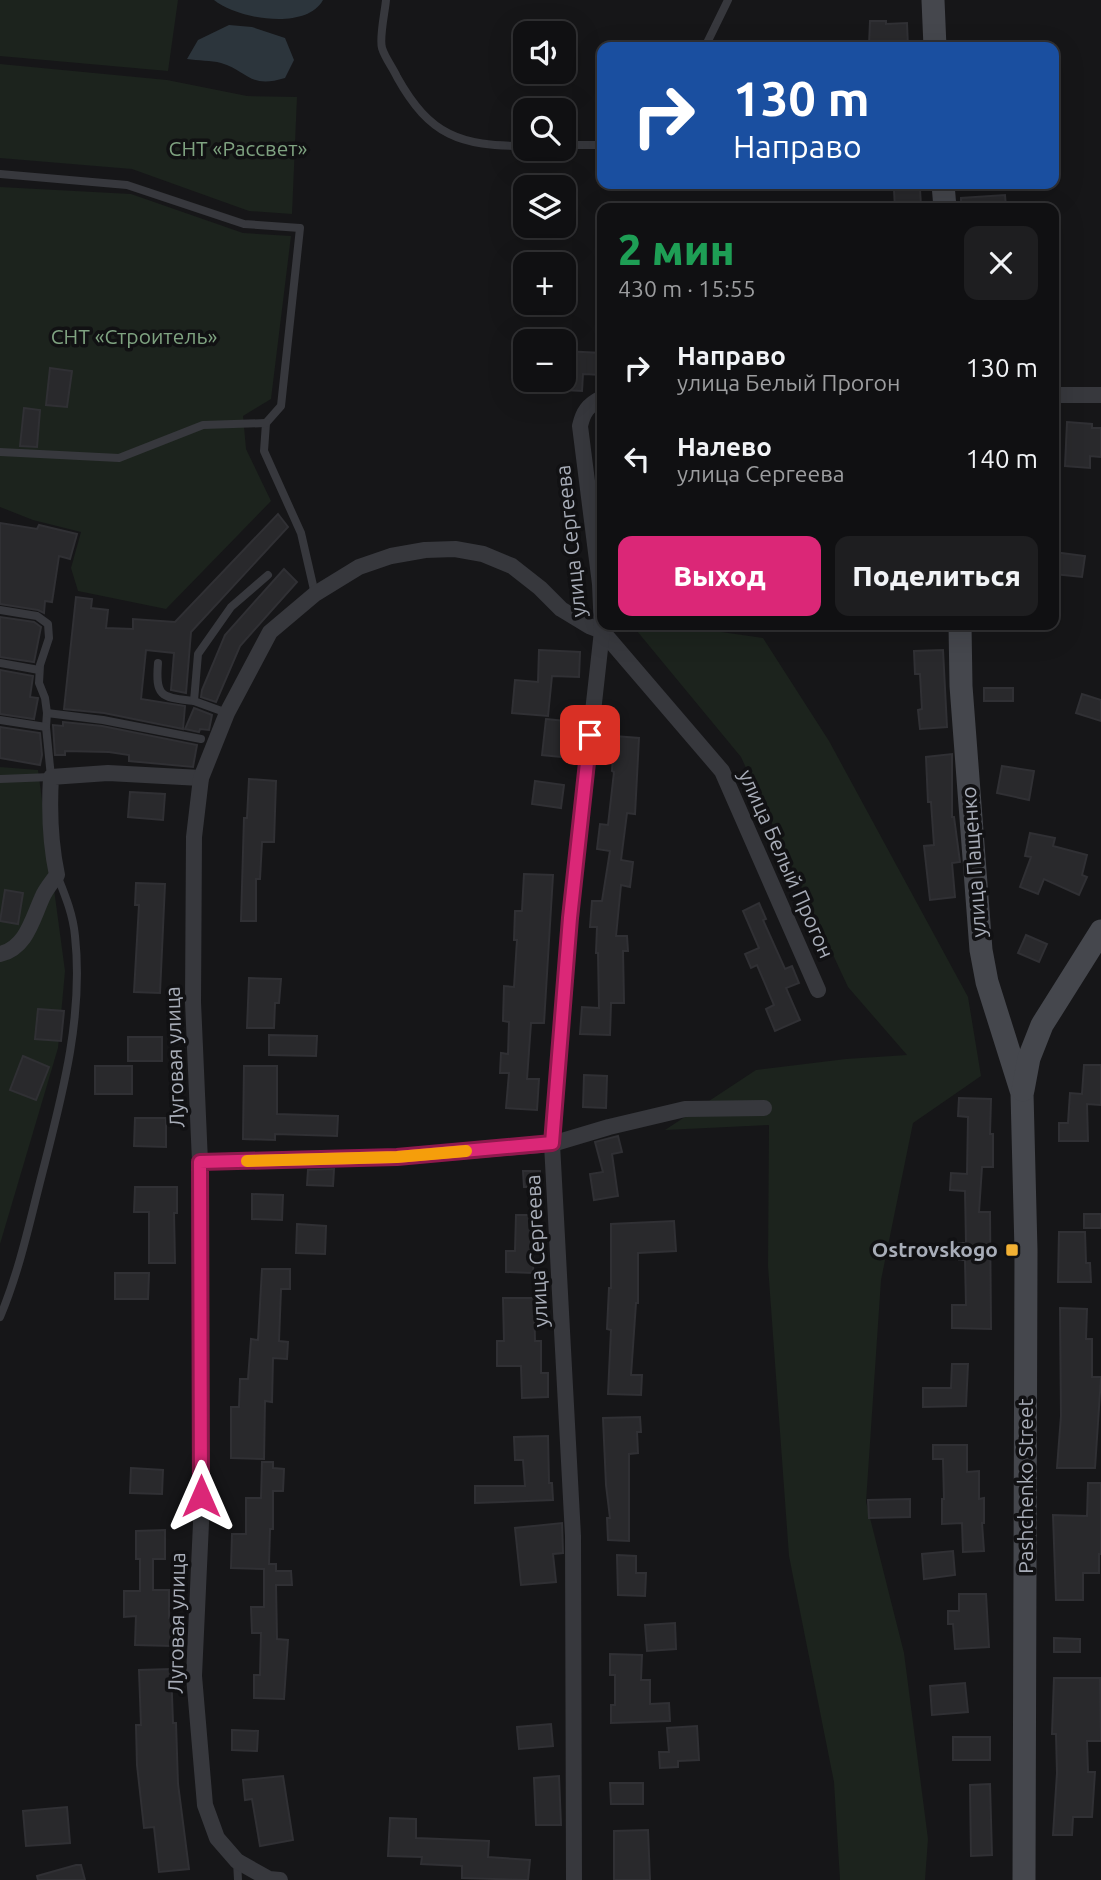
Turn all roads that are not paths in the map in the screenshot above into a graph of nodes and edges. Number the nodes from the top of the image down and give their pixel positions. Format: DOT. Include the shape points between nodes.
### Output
graph roads {
  1 [pos="386,0"];
  2 [pos="727,0"];
  3 [pos="933,0"];
  4 [pos="707,42"];
  5 [pos="935,42"];
  6 [pos="576,145"];
  7 [pos="597,145"];
  8 [pos="513,146"];
  9 [pos="0,174"];
  10 [pos="1059,395"];
  11 [pos="1101,395"];
  12 [pos="597,400"];
  13 [pos="266,423"];
  14 [pos="0,452"];
  15 [pos="597,562"];
  16 [pos="268,575"];
  17 [pos="315,594"];
  18 [pos="0,610"];
  19 [pos="597,629"];
  20 [pos="960,630"];
  21 [pos="601,631"];
  22 [pos="0,663"];
  23 [pos="158,663"];
  24 [pos="39,670"];
  25 [pos="194,701"];
  26 [pos="47,713"];
  27 [pos="227,713"];
  28 [pos="0,720"];
  29 [pos="46,727"];
  30 [pos="201,739"];
  31 [pos="51,778"];
  32 [pos="201,778"];
  33 [pos="0,779"];
  34 [pos="57,875"];
  35 [pos="1101,931"];
  36 [pos="0,954"];
  37 [pos="818,990"];
  38 [pos="1022,1093"];
  39 [pos="764,1108"];
  40 [pos="552,1143"];
  41 [pos="200,1162"];
  42 [pos="0,1317"];
  43 [pos="237,1861"];
  44 [pos="238,1880"];
  45 [pos="280,1880"];
  46 [pos="574,1880"];
  47 [pos="1024,1880"];
  1 -- 8 [label="lane" via="381,47 422,114 446,134 488,146"];
  2 -- 4 [label="lane"];
  3 -- 5 [label="street"];
  6 -- 7 [label="lane"];
  9 -- 13 [label="lane" via="127,185 244,224 300,228 281,406"];
  10 -- 11 [label="street"];
  12 -- 15 [label="street, улица Сергеева" via="583,413 580,426"];
  13 -- 14 [label="lane" via="203,425 119,458"];
  13 -- 17 [label="lane" via="264,451 301,533"];
  16 -- 25 [label="lane" via="231,607 198,654"];
  17 -- 19 [label="street, Луговая улица" via="359,567 391,556 455,550 483,554 512,566 561,609"];
  17 -- 27 [label="street, Луговая улица" via="271,632"];
  18 -- 24 [label="lane" via="37,616 48,624 49,638"];
  20 -- 38 [label="street, улица Пащенко" via="981,950"];
  21 -- 37 [label="street, улица Белый Прогон" via="722,771"];
  21 -- 40 [label="street, улица Сергеева" via="570,918"];
  22 -- 24 [label="lane"];
  23 -- 25 [label="lane" via="159,691 168,698"];
  24 -- 26 [label="lane"];
  25 -- 27 [label="lane"];
  26 -- 29 [label="lane"];
  26 -- 30 [label="lane"];
  27 -- 32 [label="street, Луговая улица"];
  28 -- 29 [label="lane"];
  29 -- 31 [label="lane"];
  31 -- 32 [label="street" via="108,773"];
  31 -- 33 [label="lane"];
  31 -- 34 [label="street" via="51,850"];
  32 -- 41 [label="street, Луговая улица" via="194,837 193,988"];
  34 -- 36 [label="street" via="23,940"];
  34 -- 42 [label="lane" via="75,934 73,1023 57,1113 15,1283"];
  35 -- 38 [label="street" via="1042,1025"];
  38 -- 47 [label="street, Pashchenko Street" via="1026,1238"];
  39 -- 40 [label="street" via="685,1109"];
  40 -- 41 [label="street" via="397,1157"];
  40 -- 46 [label="street, улица Сергеева" via="573,1536"];
  41 -- 43 [label="street, Луговая улица" via="201,1523 194,1676 205,1804 217,1838"];
  43 -- 44 [label="lane"];
  43 -- 45 [label="street, Луговая улица" via="269,1879"];
}
